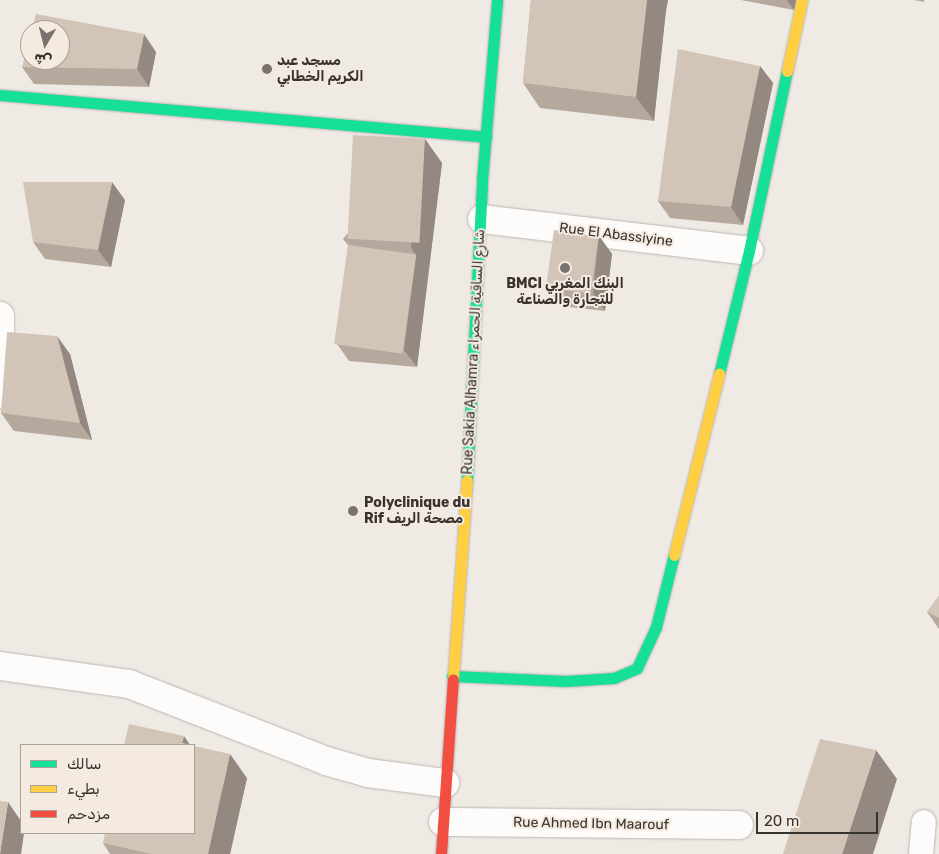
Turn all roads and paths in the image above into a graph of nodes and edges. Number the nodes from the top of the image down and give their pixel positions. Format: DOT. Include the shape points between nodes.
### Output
graph roads {
  1 [pos="497,0"];
  2 [pos="802,0"];
  3 [pos="0,95"];
  4 [pos="486,137"];
  5 [pos="482,219"];
  6 [pos="749,251"];
  7 [pos="0,316"];
  8 [pos="0,394"];
  9 [pos="0,666"];
  10 [pos="452,676"];
  11 [pos="445,783"];
  12 [pos="443,822"];
  13 [pos="924,822"];
  14 [pos="739,825"];
  15 [pos="441,854"];
  16 [pos="921,854"];
  1 -- 4 [label="street, Rue Sakia Alhamra شارع الساقية الحمراء"];
  2 -- 6 [label="street"];
  3 -- 4 [label="street"];
  4 -- 5 [label="street, Rue Sakia Alhamra شارع الساقية الحمراء"];
  5 -- 6 [label="street, Rue El Abassiyine"];
  5 -- 10 [label="street, Rue Sakia Alhamra شارع الساقية الحمراء"];
  6 -- 10 [label="street" via="656,627 637,668 614,678 566,681"];
  7 -- 8 [label="street"];
  9 -- 11 [label="street" via="129,684 326,761 368,773"];
  10 -- 11 [label="street, Rue Sakia Alhamra شارع الساقية الحمراء"];
  11 -- 12 [label="street, Rue Sakia Alhamra شارع الساقية الحمراء"];
  12 -- 14 [label="street, Rue Ahmed Ibn Maarouf"];
  12 -- 15 [label="street, Rue Sakia Alhamra شارع الساقية الحمراء"];
  13 -- 16 [label="lane"];
}
